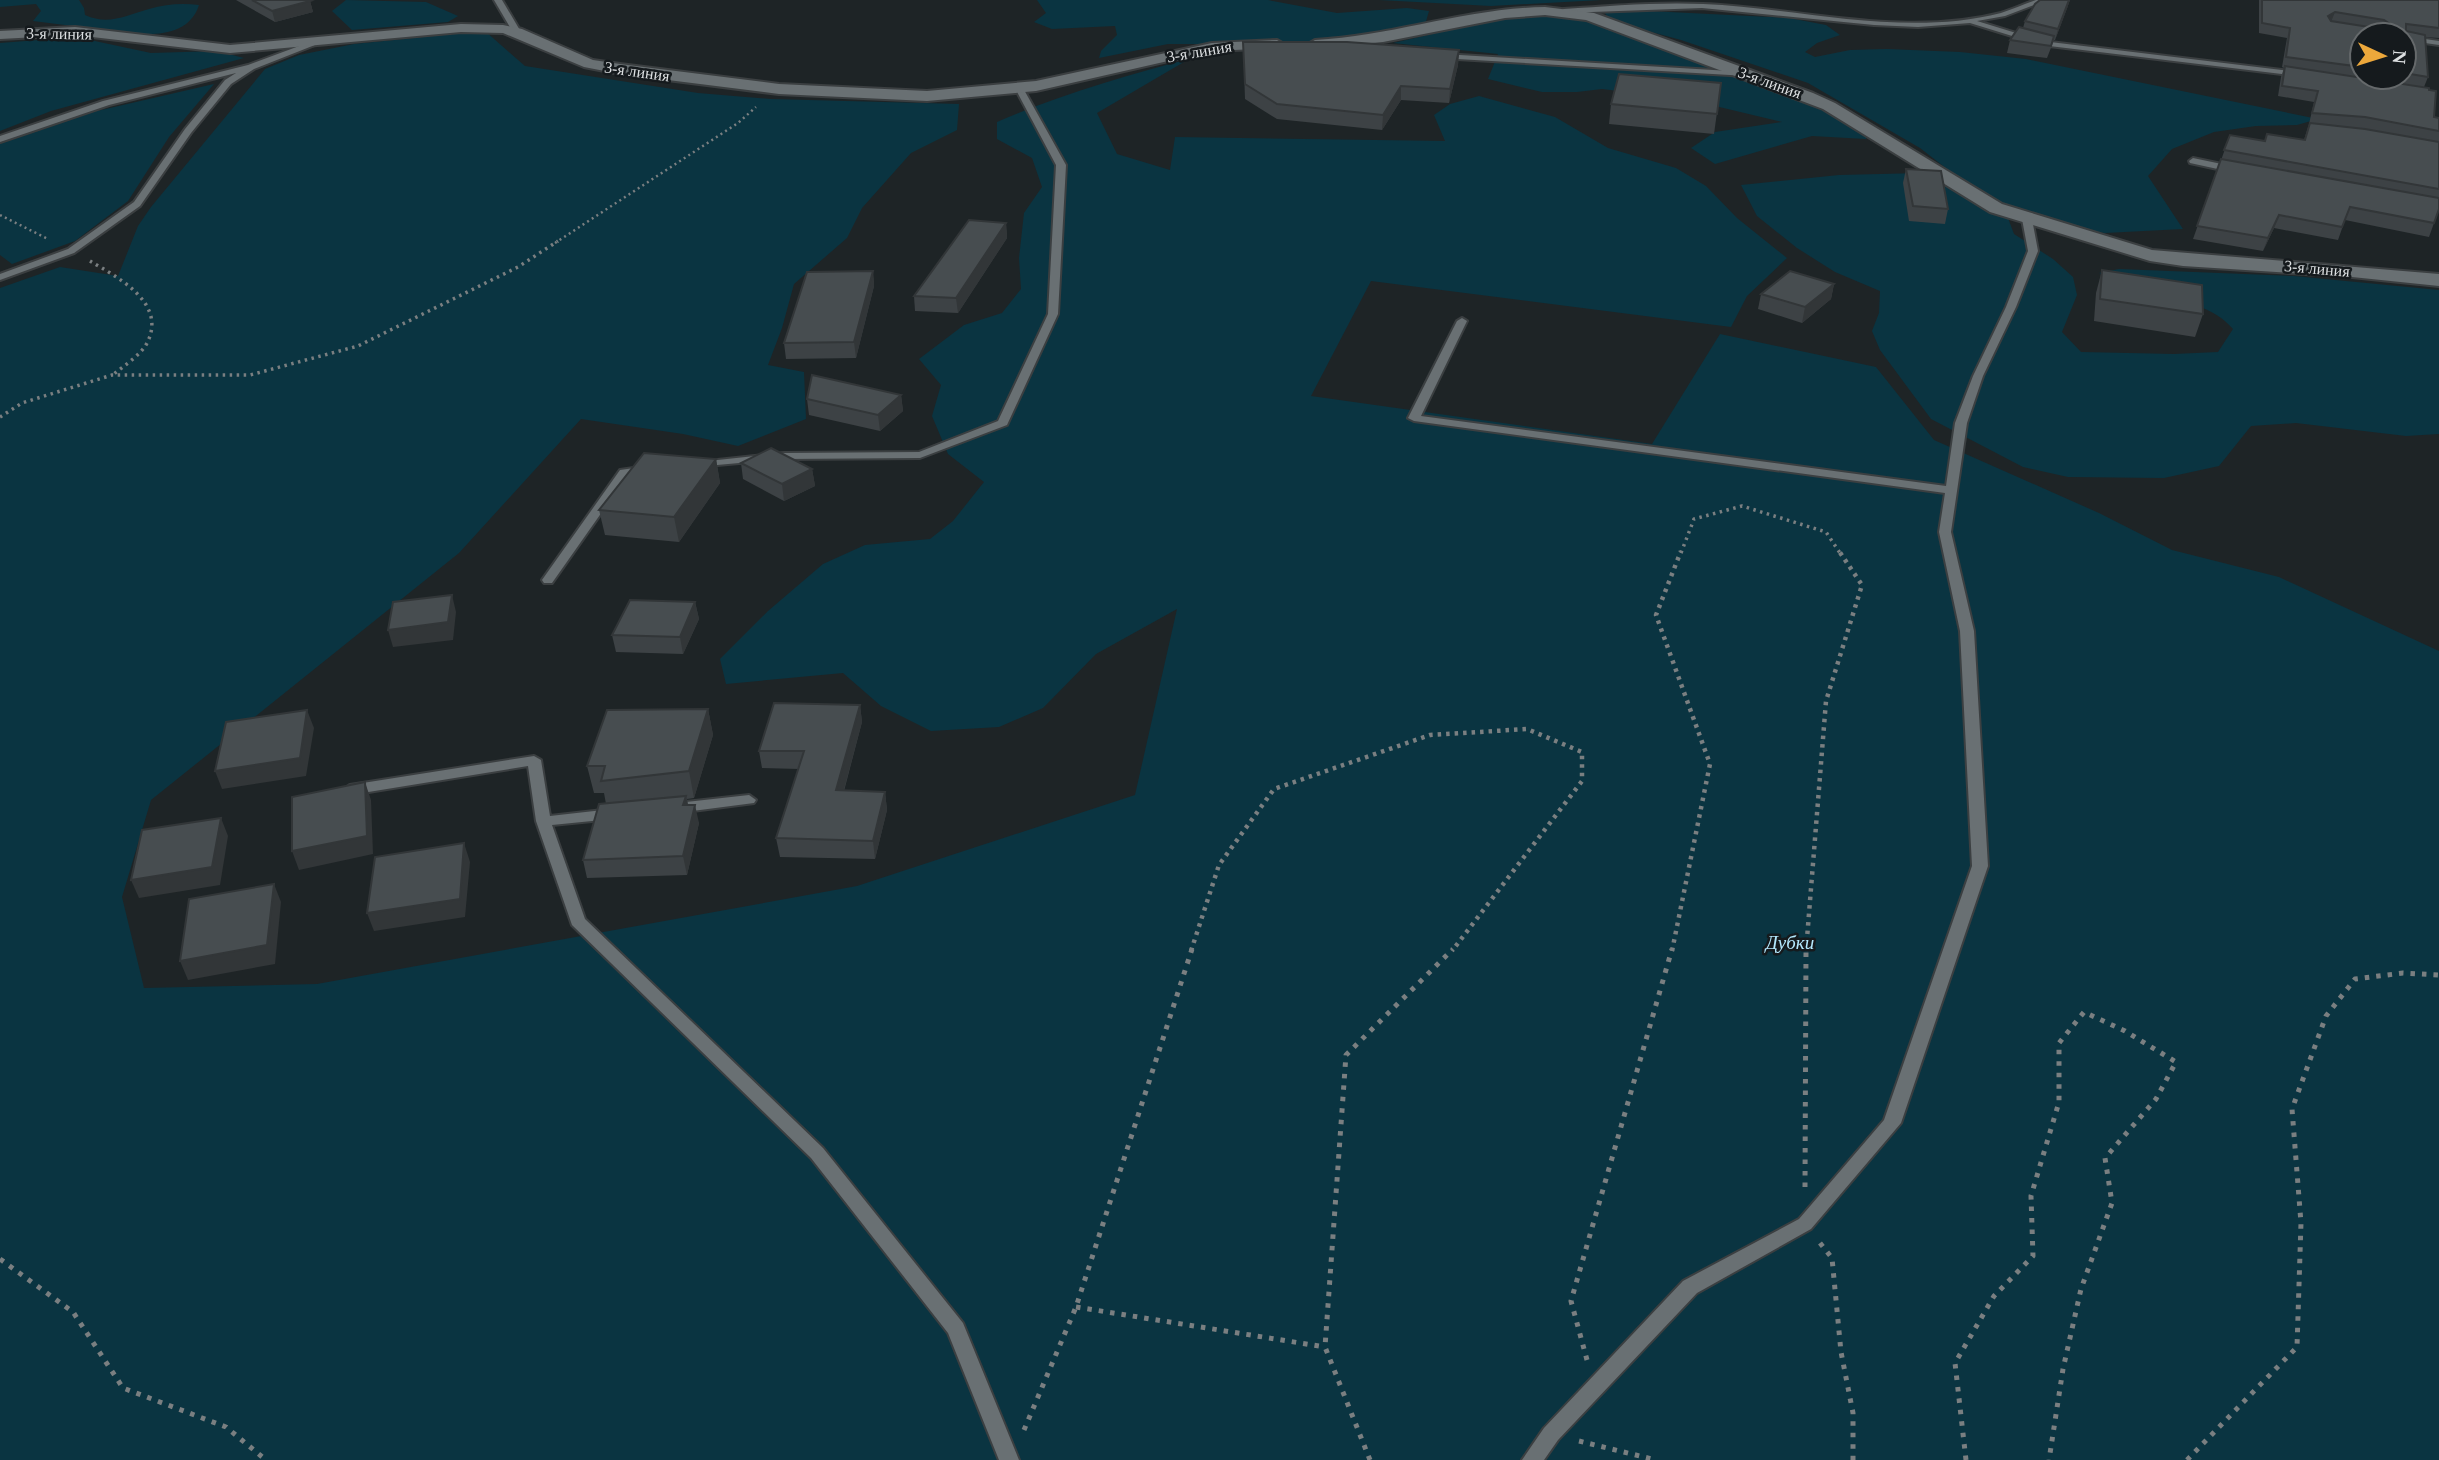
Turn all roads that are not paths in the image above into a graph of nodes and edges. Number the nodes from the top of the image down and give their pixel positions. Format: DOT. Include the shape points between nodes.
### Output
graph roads {
  1 [pos="498,0"];
  2 [pos="2043,0"];
  3 [pos="1564,11"];
  4 [pos="1973,22"];
  5 [pos="517,32"];
  6 [pos="0,35"];
  7 [pos="2418,40"];
  8 [pos="321,41"];
  9 [pos="2439,43"];
  10 [pos="1438,56"];
  11 [pos="251,67"];
  12 [pos="1749,74"];
  13 [pos="2311,76"];
  14 [pos="1019,88"];
  15 [pos="0,139"];
  16 [pos="2193,161"];
  17 [pos="2243,172"];
  18 [pos="2027,219"];
  19 [pos="0,277"];
  20 [pos="2439,280"];
  21 [pos="1462,321"];
  22 [pos="691,465"];
  23 [pos="664,468"];
  24 [pos="1952,490"];
  25 [pos="548,580"];
  26 [pos="335,793"];
  27 [pos="749,800"];
  28 [pos="653,810"];
  29 [pos="625,813"];
  30 [pos="543,821"];
  31 [pos="1009,1460"];
  32 [pos="1532,1460"];
  1 -- 5 [label="lane"];
  2 -- 4 [label="lane"];
  3 -- 4 [label="lane" via="1702,6 1860,23"];
  3 -- 12 [label="street, 3-я линия" via="1590,16"];
  3 -- 14 [label="street, 3-я линия" via="1517,10 1370,40 1212,47"];
  4 -- 13 [label="lane" via="2041,43"];
  5 -- 8 [label="street, 3-я линия" via="461,28"];
  5 -- 14 [label="street, 3-я линия" via="589,64 779,89 927,96"];
  6 -- 8 [label="street, 3-я линия" via="75,31 230,49"];
  7 -- 9 [label="lane"];
  8 -- 11 [label="lane"];
  10 -- 12 [label="lane"];
  11 -- 15 [label="lane" via="106,103"];
  11 -- 19 [label="lane" via="228,82 136,204 71,251"];
  12 -- 18 [label="street, 3-я линия" via="1829,106 1970,194"];
  14 -- 22 [label="lane" via="1061,165 1053,314 1003,423 920,455 784,456"];
  16 -- 17 [label="lane"];
  18 -- 20 [label="street, 3-я линия" via="2150,255 2183,260"];
  18 -- 24 [label="lane" via="2033,251 1961,423"];
  21 -- 24 [label="lane" via="1414,418"];
  23 -- 25 [label="lane" via="624,472"];
  24 -- 32 [label="lane" via="1945,532 1967,631 1980,866 1892,1123 1805,1224 1690,1287 1551,1434"];
  26 -- 30 [label="lane" via="534,760"];
  27 -- 28 [label="lane"];
  29 -- 30 [label="lane"];
  30 -- 31 [label="lane" via="578,921 817,1153 956,1329"];
}
